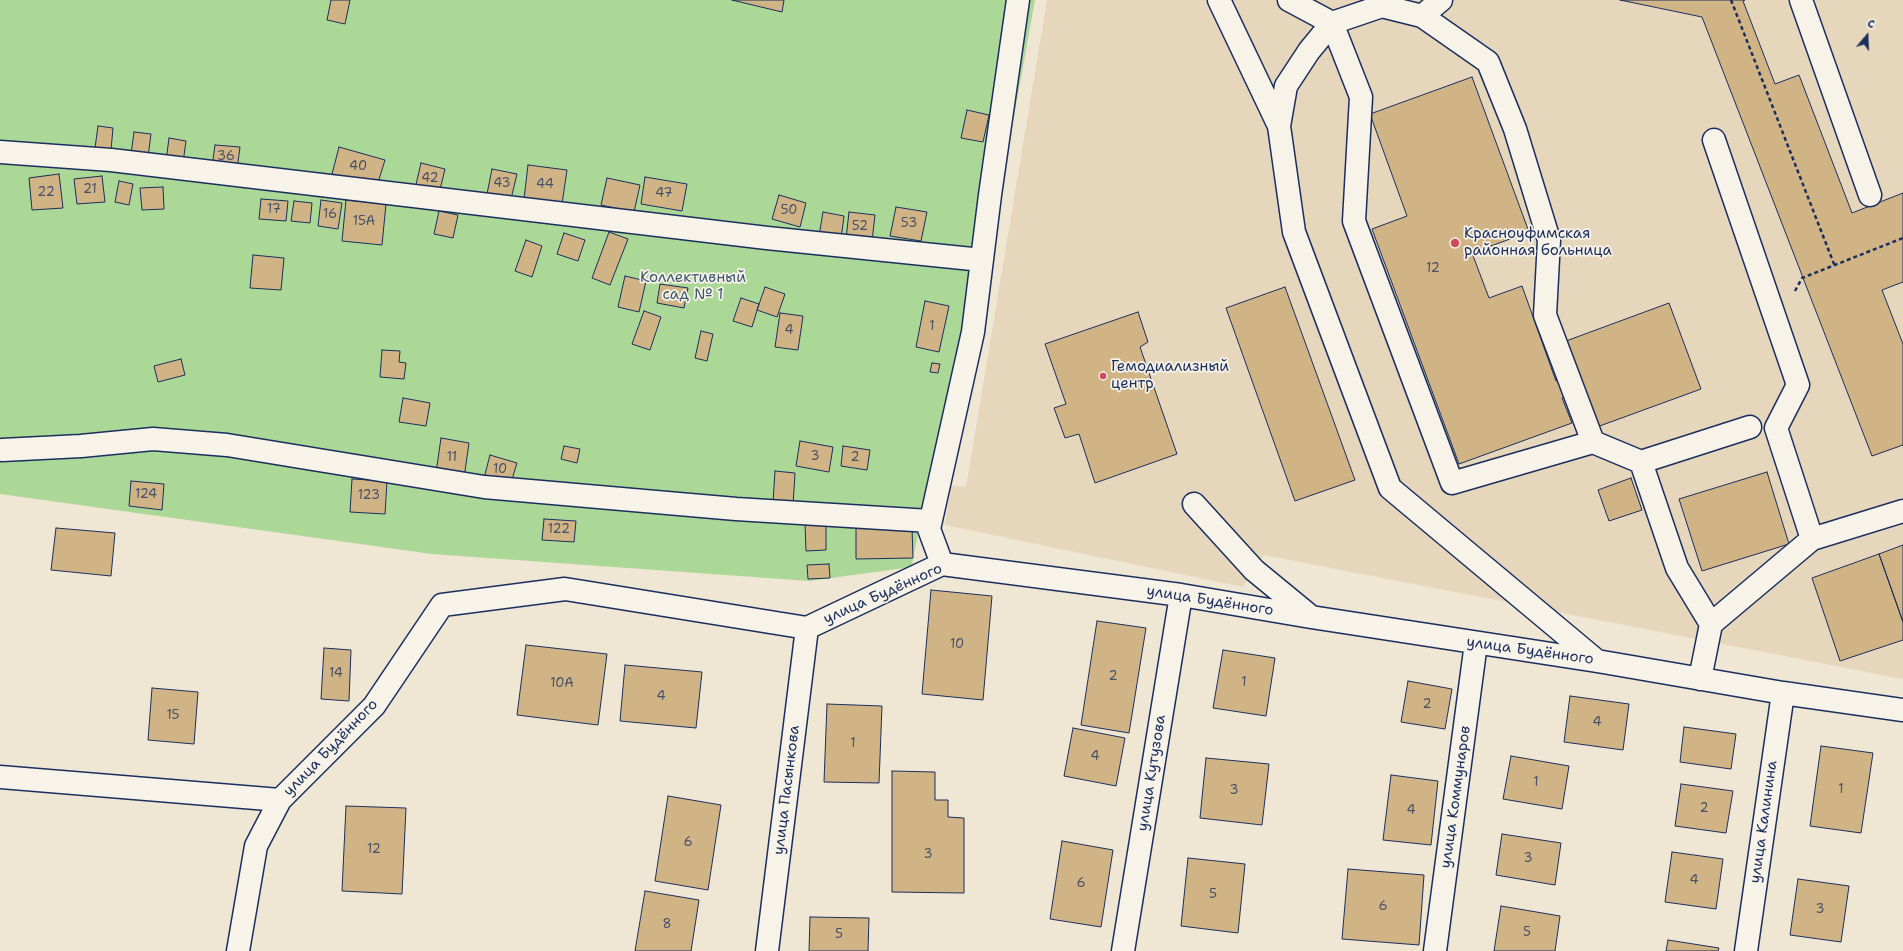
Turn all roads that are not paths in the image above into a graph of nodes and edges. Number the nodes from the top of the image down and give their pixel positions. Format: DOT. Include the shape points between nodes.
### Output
graph roads {
  1 [pos="1018,0"];
  2 [pos="1219,0"];
  3 [pos="1289,0"];
  4 [pos="1441,0"];
  5 [pos="1801,0"];
  6 [pos="1382,3"];
  7 [pos="1422,16"];
  8 [pos="1332,23"];
  9 [pos="1279,126"];
  10 [pos="1714,140"];
  11 [pos="0,152"];
  12 [pos="1870,196"];
  13 [pos="982,260"];
  14 [pos="1750,427"];
  15 [pos="1593,442"];
  16 [pos="2,450"];
  17 [pos="1641,462"];
  18 [pos="1194,504"];
  19 [pos="1903,511"];
  20 [pos="930,521"];
  21 [pos="1812,539"];
  22 [pos="942,564"];
  23 [pos="1181,595"];
  24 [pos="1311,617"];
  25 [pos="1711,624"];
  26 [pos="807,628"];
  27 [pos="1476,643"];
  28 [pos="1597,661"];
  29 [pos="1700,679"];
  30 [pos="1783,693"];
  31 [pos="1903,710"];
  32 [pos="0,777"];
  33 [pos="280,800"];
  34 [pos="238,951"];
  35 [pos="767,951"];
  36 [pos="1124,951"];
  37 [pos="1435,951"];
  38 [pos="1746,951"];
  1 -- 13 [label="street"];
  2 -- 9 [label="street"];
  3 -- 8 [label="street"];
  4 -- 7 [label="street"];
  5 -- 12 [label="street"];
  6 -- 7 [label="street"];
  6 -- 8 [label="street"];
  7 -- 15 [label="street" via="1488,62 1516,129 1549,240 1545,315"];
  8 -- 9 [label="street" via="1286,86"];
  8 -- 15 [label="street" via="1361,97 1354,221 1452,484"];
  9 -- 28 [label="street" via="1294,232 1390,488"];
  10 -- 21 [label="street" via="1798,385 1776,428"];
  11 -- 13 [label="street" via="111,160 744,235"];
  13 -- 20 [label="street" via="973,332"];
  14 -- 17 [label="street"];
  15 -- 17 [label="street"];
  16 -- 20 [label="street" via="153,439 227,445 484,487 736,509"];
  17 -- 25 [label="street" via="1677,568"];
  18 -- 24 [label="street" via="1254,570"];
  19 -- 21 [label="street"];
  20 -- 22 [label="street" via="929,529"];
  21 -- 25 [label="street"];
  22 -- 23 [label="street, улица Будённого"];
  22 -- 26 [label="street, улица Будённого"];
  23 -- 24 [label="street, улица Будённого"];
  23 -- 36 [label="street, улица Кутузова"];
  24 -- 27 [label="street, улица Будённого"];
  25 -- 29 [label="street"];
  26 -- 33 [label="street, улица Будённого" via="565,589 442,604 374,706"];
  26 -- 35 [label="street, улица Пасынкова"];
  27 -- 28 [label="street, улица Будённого"];
  27 -- 37 [label="street, улица Коммунаров"];
  28 -- 29 [label="street, улица Будённого"];
  29 -- 30 [label="street, улица Будённого"];
  30 -- 31 [label="street, улица Будённого"];
  30 -- 38 [label="street, улица Калинина"];
  32 -- 33 [label="street, улица Будённого"];
  33 -- 34 [label="street" via="256,846"];
}
